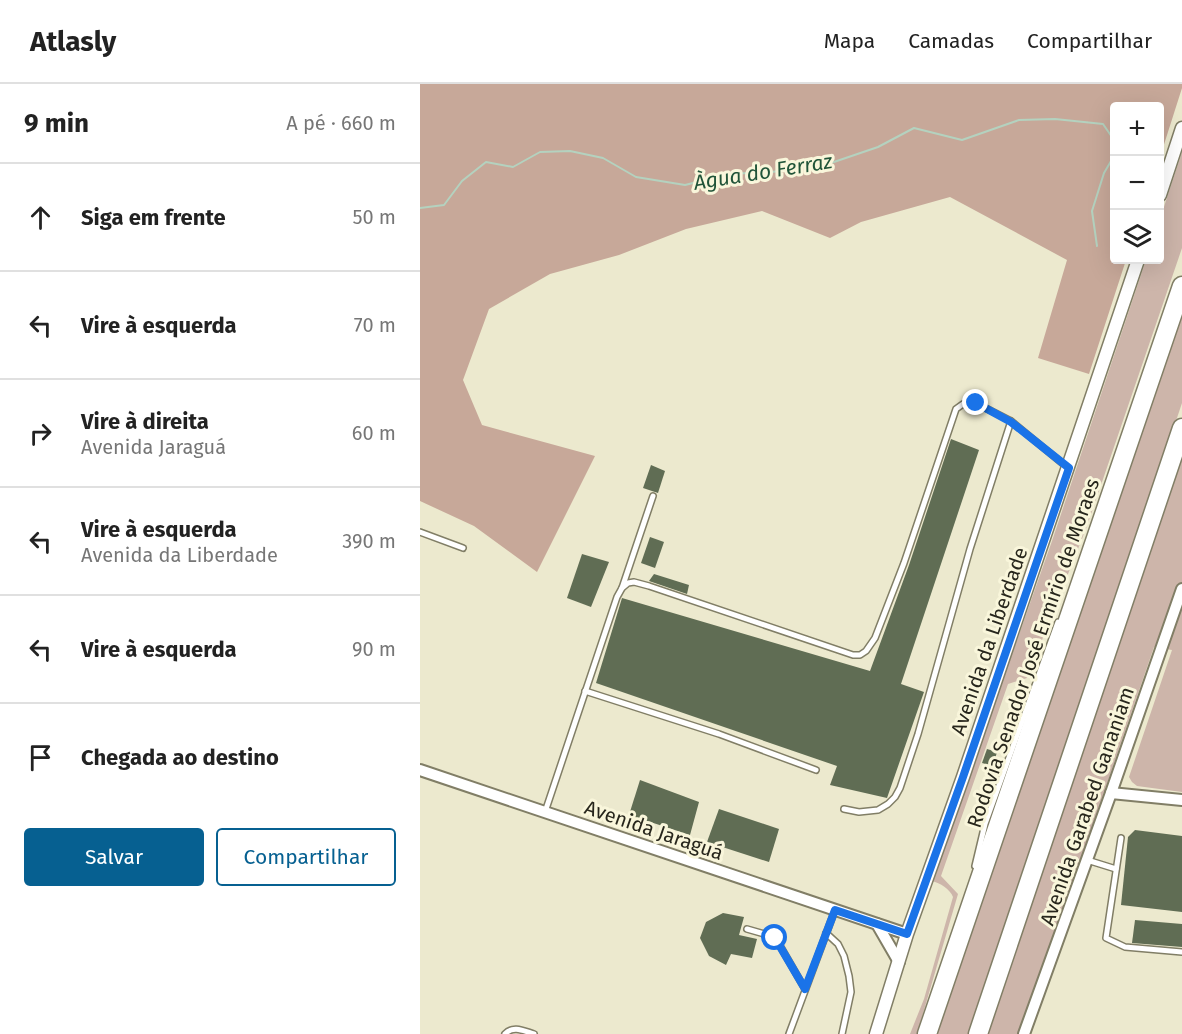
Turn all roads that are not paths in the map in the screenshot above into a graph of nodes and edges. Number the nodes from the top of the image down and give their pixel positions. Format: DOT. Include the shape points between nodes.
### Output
graph roads {
  1 [pos="1182,128"];
  2 [pos="1164,183"];
  3 [pos="1137,264"];
  4 [pos="1182,286"];
  5 [pos="1011,422"];
  6 [pos="1182,428"];
  7 [pos="1069,468"];
  8 [pos="653,496"];
  9 [pos="1106,511"];
  10 [pos="420,532"];
  11 [pos="463,548"];
  12 [pos="1085,548"];
  13 [pos="622,588"];
  14 [pos="1182,590"];
  15 [pos="1061,613"];
  16 [pos="585,691"];
  17 [pos="420,770"];
  18 [pos="816,770"];
  19 [pos="1111,793"];
  20 [pos="1182,800"];
  21 [pos="844,809"];
  22 [pos="545,812"];
  23 [pos="1121,838"];
  24 [pos="1087,860"];
  25 [pos="1116,869"];
  26 [pos="835,910"];
  27 [pos="877,924"];
  28 [pos="747,929"];
  29 [pos="826,933"];
  30 [pos="907,934"];
  31 [pos="959,942"];
  32 [pos="1182,952"];
  33 [pos="899,962"];
  34 [pos="805,989"];
  35 [pos="505,1034"];
  36 [pos="534,1034"];
  37 [pos="789,1034"];
  38 [pos="843,1034"];
  39 [pos="876,1034"];
  40 [pos="927,1034"];
  41 [pos="978,1034"];
  42 [pos="1024,1034"];
  1 -- 2 [label="street"];
  3 -- 7 [label="street, Avenida da Liberdade"];
  4 -- 9 [label="highway, Rodovia Senador José Ermírio de Moraes"];
  5 -- 7 [label="lane"];
  5 -- 13 [label="lane" via="976,403 957,409 875,638 860,655 649,586 634,582"];
  5 -- 21 [label="lane" via="900,788 878,810"];
  6 -- 41 [label="highway"];
  7 -- 30 [label="street, Avenida da Liberdade"];
  8 -- 13 [label="lane"];
  9 -- 12 [label="lane"];
  9 -- 31 [label="highway, Rodovia Senador José Ermírio de Moraes"];
  10 -- 11 [label="lane"];
  13 -- 16 [label="lane"];
  14 -- 19 [label="street, Avenida Garabed Gananiam"];
  15 -- 31 [label="lane" via="985,824"];
  16 -- 18 [label="lane"];
  16 -- 22 [label="lane"];
  17 -- 22 [label="street, Avenida Jaraguá"];
  19 -- 20 [label="street"];
  19 -- 24 [label="street, Avenida Garabed Gananiam"];
  22 -- 26 [label="street, Avenida Jaraguá"];
  23 -- 25 [label="lane"];
  24 -- 25 [label="lane"];
  24 -- 42 [label="street, Avenida Garabed Gananiam"];
  25 -- 32 [label="lane" via="1106,938 1125,947"];
  26 -- 27 [label="street, Avenida Jaraguá"];
  26 -- 29 [label="lane"];
  27 -- 30 [label="street, Avenida Jaraguá"];
  27 -- 33 [label="street"];
  28 -- 34 [label="lane" via="775,938"];
  29 -- 34 [label="lane"];
  29 -- 38 [label="lane" via="838,944 849,976 851,992"];
  30 -- 33 [label="street, Avenida da Liberdade"];
  31 -- 40 [label="highway, Rodovia Senador José Ermírio de Moraes"];
  33 -- 39 [label="street, Avenida da Liberdade"];
  34 -- 37 [label="lane"];
  35 -- 36 [label="lane" via="514,1029"];
}
